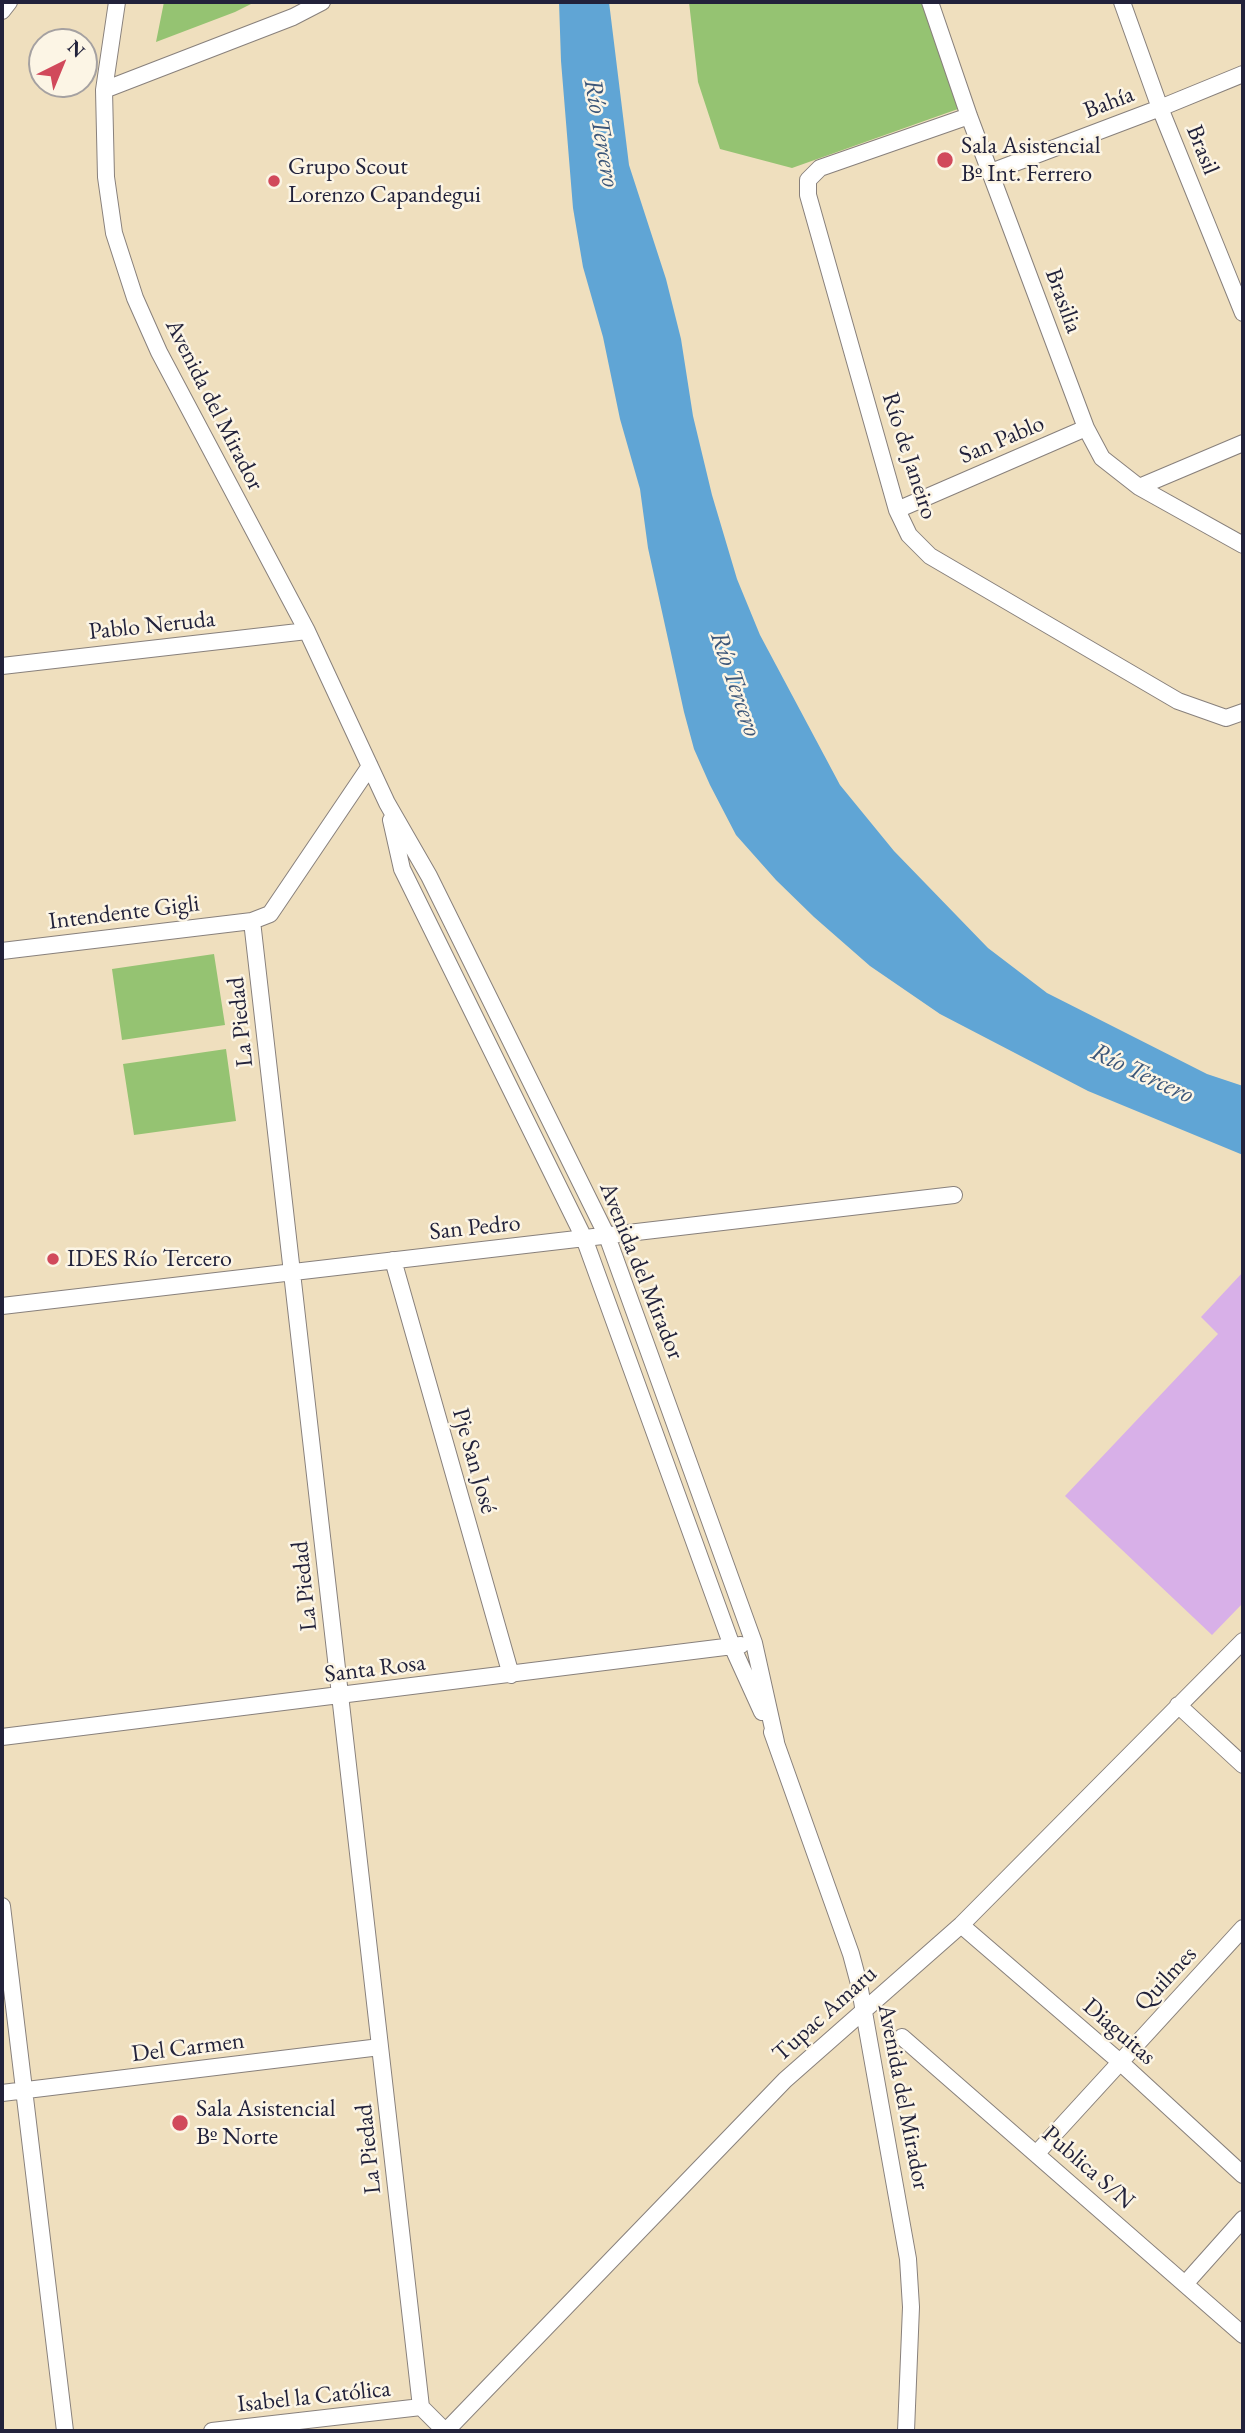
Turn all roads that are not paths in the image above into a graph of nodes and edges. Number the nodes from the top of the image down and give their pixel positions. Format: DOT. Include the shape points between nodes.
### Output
graph roads {
  1 [pos="9,2"];
  2 [pos="117,2"];
  3 [pos="322,2"];
  4 [pos="930,2"];
  5 [pos="1122,2"];
  6 [pos="2,11"];
  7 [pos="1243,74"];
  8 [pos="104,90"];
  9 [pos="1160,108"];
  10 [pos="970,116"];
  11 [pos="991,172"];
  12 [pos="1243,313"];
  13 [pos="1086,428"];
  14 [pos="1243,443"];
  15 [pos="1139,487"];
  16 [pos="897,510"];
  17 [pos="1243,545"];
  18 [pos="307,631"];
  19 [pos="2,666"];
  20 [pos="1243,712"];
  21 [pos="370,766"];
  22 [pos="387,803"];
  23 [pos="252,921"];
  24 [pos="2,951"];
  25 [pos="954,1195"];
  26 [pos="607,1236"];
  27 [pos="584,1238"];
  28 [pos="393,1260"];
  29 [pos="292,1272"];
  30 [pos="2,1306"];
  31 [pos="1243,1641"];
  32 [pos="754,1643"];
  33 [pos="732,1646"];
  34 [pos="511,1675"];
  35 [pos="340,1696"];
  36 [pos="1178,1705"];
  37 [pos="2,1737"];
  38 [pos="776,1742"];
  39 [pos="1243,1765"];
  40 [pos="2,1906"];
  41 [pos="961,1925"];
  42 [pos="1243,1928"];
  43 [pos="864,2009"];
  44 [pos="902,2037"];
  45 [pos="380,2047"];
  46 [pos="1120,2062"];
  47 [pos="24,2091"];
  48 [pos="2,2093"];
  49 [pos="1037,2153"];
  50 [pos="1243,2175"];
  51 [pos="1243,2219"];
  52 [pos="1185,2284"];
  53 [pos="1243,2335"];
  54 [pos="421,2407"];
  55 [pos="65,2431"];
  56 [pos="212,2431"];
  57 [pos="445,2431"];
  58 [pos="906,2431"];
  1 -- 6 [label="street"];
  2 -- 8 [label="street, Avenida del Mirador"];
  3 -- 8 [label="street"];
  4 -- 10 [label="street, Brasilia"];
  5 -- 9 [label="street, Brasil"];
  7 -- 9 [label="street, Bahía"];
  8 -- 18 [label="street, Avenida del Mirador" via="106,177 114,233 135,298"];
  9 -- 11 [label="street, Bahía"];
  9 -- 12 [label="street, Brasil"];
  10 -- 11 [label="street, Brasilia"];
  10 -- 16 [label="street, Río de Janeiro" via="820,168 808,180 808,195"];
  11 -- 13 [label="street, Brasilia"];
  13 -- 15 [label="street, Brasilia" via="1102,458"];
  13 -- 16 [label="street, San Pablo"];
  14 -- 15 [label="street"];
  15 -- 17 [label="street, Brasilia"];
  16 -- 20 [label="street, Río de Janeiro" via="909,535 929,556 1178,701 1226,719"];
  18 -- 19 [label="street, Pablo Neruda"];
  18 -- 21 [label="street, Avenida del Mirador"];
  21 -- 22 [label="street, Avenida del Mirador"];
  21 -- 23 [label="street" via="270,914"];
  22 -- 26 [label="street, Avenida del Mirador" via="429,876"];
  22 -- 27 [label="street, Avenida del Mirador" via="402,869"];
  23 -- 24 [label="street, Intendente Gigli"];
  23 -- 29 [label="street, La Piedad"];
  25 -- 26 [label="street, San Pedro"];
  26 -- 27 [label="street, San Pedro"];
  26 -- 32 [label="street, Avenida del Mirador"];
  27 -- 28 [label="street, San Pedro"];
  27 -- 33 [label="street, Avenida del Mirador"];
  28 -- 29 [label="street, San Pedro"];
  28 -- 34 [label="street, Pje San José"];
  29 -- 30 [label="street, San Pedro"];
  29 -- 35 [label="street, La Piedad"];
  31 -- 36 [label="street, Tupac Amaru"];
  32 -- 33 [label="street, Santa Rosa"];
  32 -- 38 [label="street, Avenida del Mirador"];
  33 -- 34 [label="street, Santa Rosa"];
  33 -- 38 [label="street, Avenida del Mirador"];
  34 -- 35 [label="street, Santa Rosa"];
  35 -- 37 [label="street, Santa Rosa"];
  35 -- 45 [label="street, La Piedad"];
  36 -- 39 [label="street"];
  36 -- 41 [label="street, Tupac Amaru"];
  38 -- 43 [label="street, Avenida del Mirador" via="851,1954"];
  40 -- 47 [label="street"];
  41 -- 43 [label="street, Tupac Amaru"];
  41 -- 46 [label="street, Diaguitas"];
  42 -- 46 [label="street, Quilmes"];
  43 -- 57 [label="street, Tupac Amaru" via="785,2080"];
  43 -- 58 [label="street, Avenida del Mirador" via="908,2259 911,2307"];
  44 -- 49 [label="street, Publica S/N"];
  45 -- 47 [label="street, Del Carmen"];
  45 -- 54 [label="street, La Piedad"];
  46 -- 49 [label="street, Quilmes"];
  46 -- 50 [label="street, Diaguitas"];
  47 -- 48 [label="street, Del Carmen"];
  47 -- 55 [label="street"];
  49 -- 52 [label="street, Publica S/N"];
  51 -- 52 [label="street"];
  52 -- 53 [label="street, Publica S/N"];
  54 -- 56 [label="street, Isabel la Católica"];
  54 -- 57 [label="street"];
}
